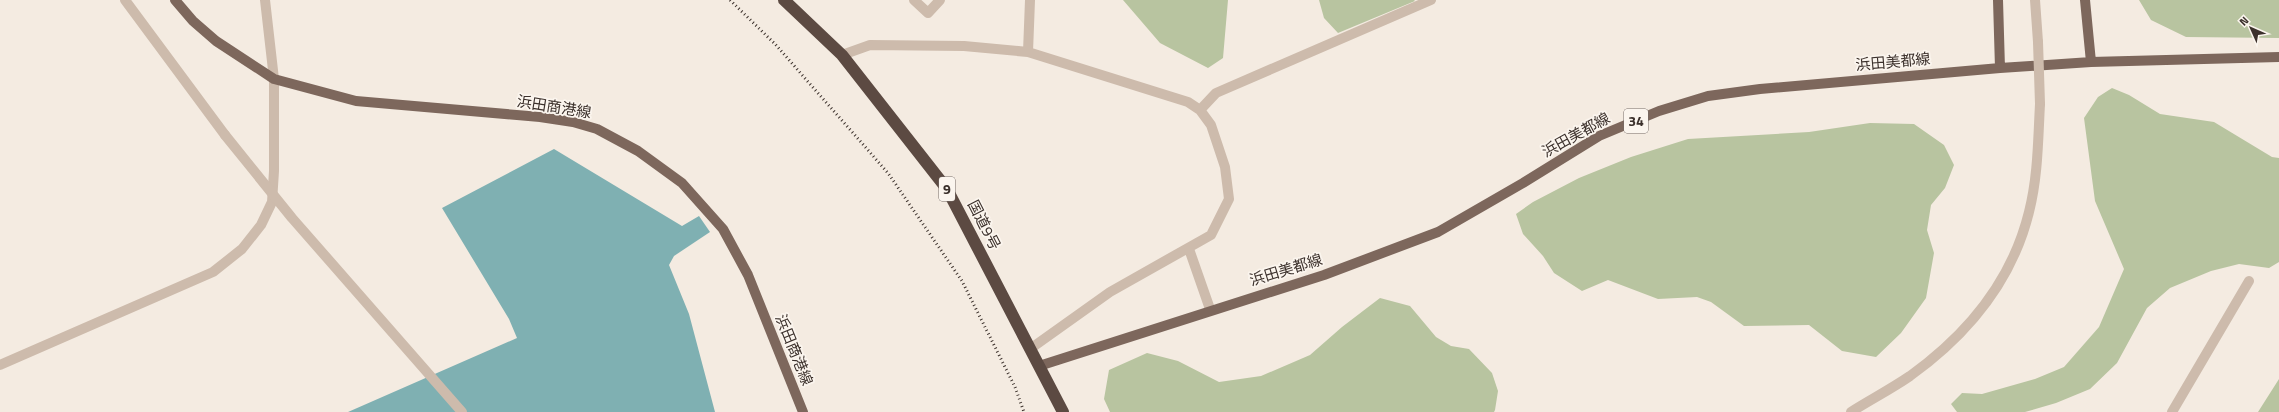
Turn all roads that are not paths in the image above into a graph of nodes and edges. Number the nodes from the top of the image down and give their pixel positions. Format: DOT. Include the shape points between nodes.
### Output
graph roads {
  1 [pos="125,0"];
  2 [pos="176,0"];
  3 [pos="265,0"];
  4 [pos="784,0"];
  5 [pos="914,0"];
  6 [pos="940,0"];
  7 [pos="1030,0"];
  8 [pos="1431,0"];
  9 [pos="1998,0"];
  10 [pos="2035,0"];
  11 [pos="2085,0"];
  12 [pos="1028,52"];
  13 [pos="842,56"];
  14 [pos="2279,58"];
  15 [pos="2091,62"];
  16 [pos="2000,68"];
  17 [pos="274,79"];
  18 [pos="1200,110"];
  19 [pos="1188,249"];
  20 [pos="2249,282"];
  21 [pos="1210,310"];
  22 [pos="1030,349"];
  23 [pos="0,365"];
  24 [pos="1038,366"];
  25 [pos="462,412"];
  26 [pos="803,412"];
  27 [pos="1063,412"];
  28 [pos="1850,412"];
  29 [pos="2172,412"];
  1 -- 25 [label="street, bridge" via="225,135 292,218"];
  2 -- 17 [label="main road, 浜田商港線" via="193,21 216,41"];
  3 -- 17 [label="street"];
  4 -- 13 [label="highway, 国道9号 / 9"];
  5 -- 6 [label="street" via="928,13"];
  7 -- 12 [label="street"];
  8 -- 18 [label="street" via="1216,93"];
  9 -- 16 [label="main road"];
  10 -- 28 [label="street, bridge" via="2040,104 2034,183 2029,213 2006,272 1981,312 1956,338 1910,376"];
  11 -- 15 [label="main road"];
  12 -- 13 [label="street" via="964,46 870,45"];
  12 -- 18 [label="street" via="1188,102"];
  13 -- 22 [label="highway, 国道9号 / 9" via="947,189"];
  14 -- 15 [label="main road, 浜田美都線 / 34"];
  15 -- 16 [label="main road, 浜田美都線 / 34"];
  16 -- 21 [label="main road, 浜田美都線 / 34" via="1760,88 1708,96 1659,111 1599,136 1438,232 1324,275"];
  17 -- 23 [label="street" via="272,202 261,225 242,249 213,272"];
  17 -- 26 [label="main road, 浜田商港線" via="356,101 573,122 597,129 638,151 682,184 723,230 748,275"];
  18 -- 19 [label="street" via="1216,137 1225,168 1229,199 1211,235"];
  19 -- 21 [label="street"];
  19 -- 22 [label="street" via="1110,292"];
  20 -- 29 [label="street"];
  21 -- 24 [label="main road, 浜田美都線 / 34"];
  22 -- 24 [label="highway, 国道9号 / 9"];
  24 -- 27 [label="highway, 国道9号 / 9"];
}
